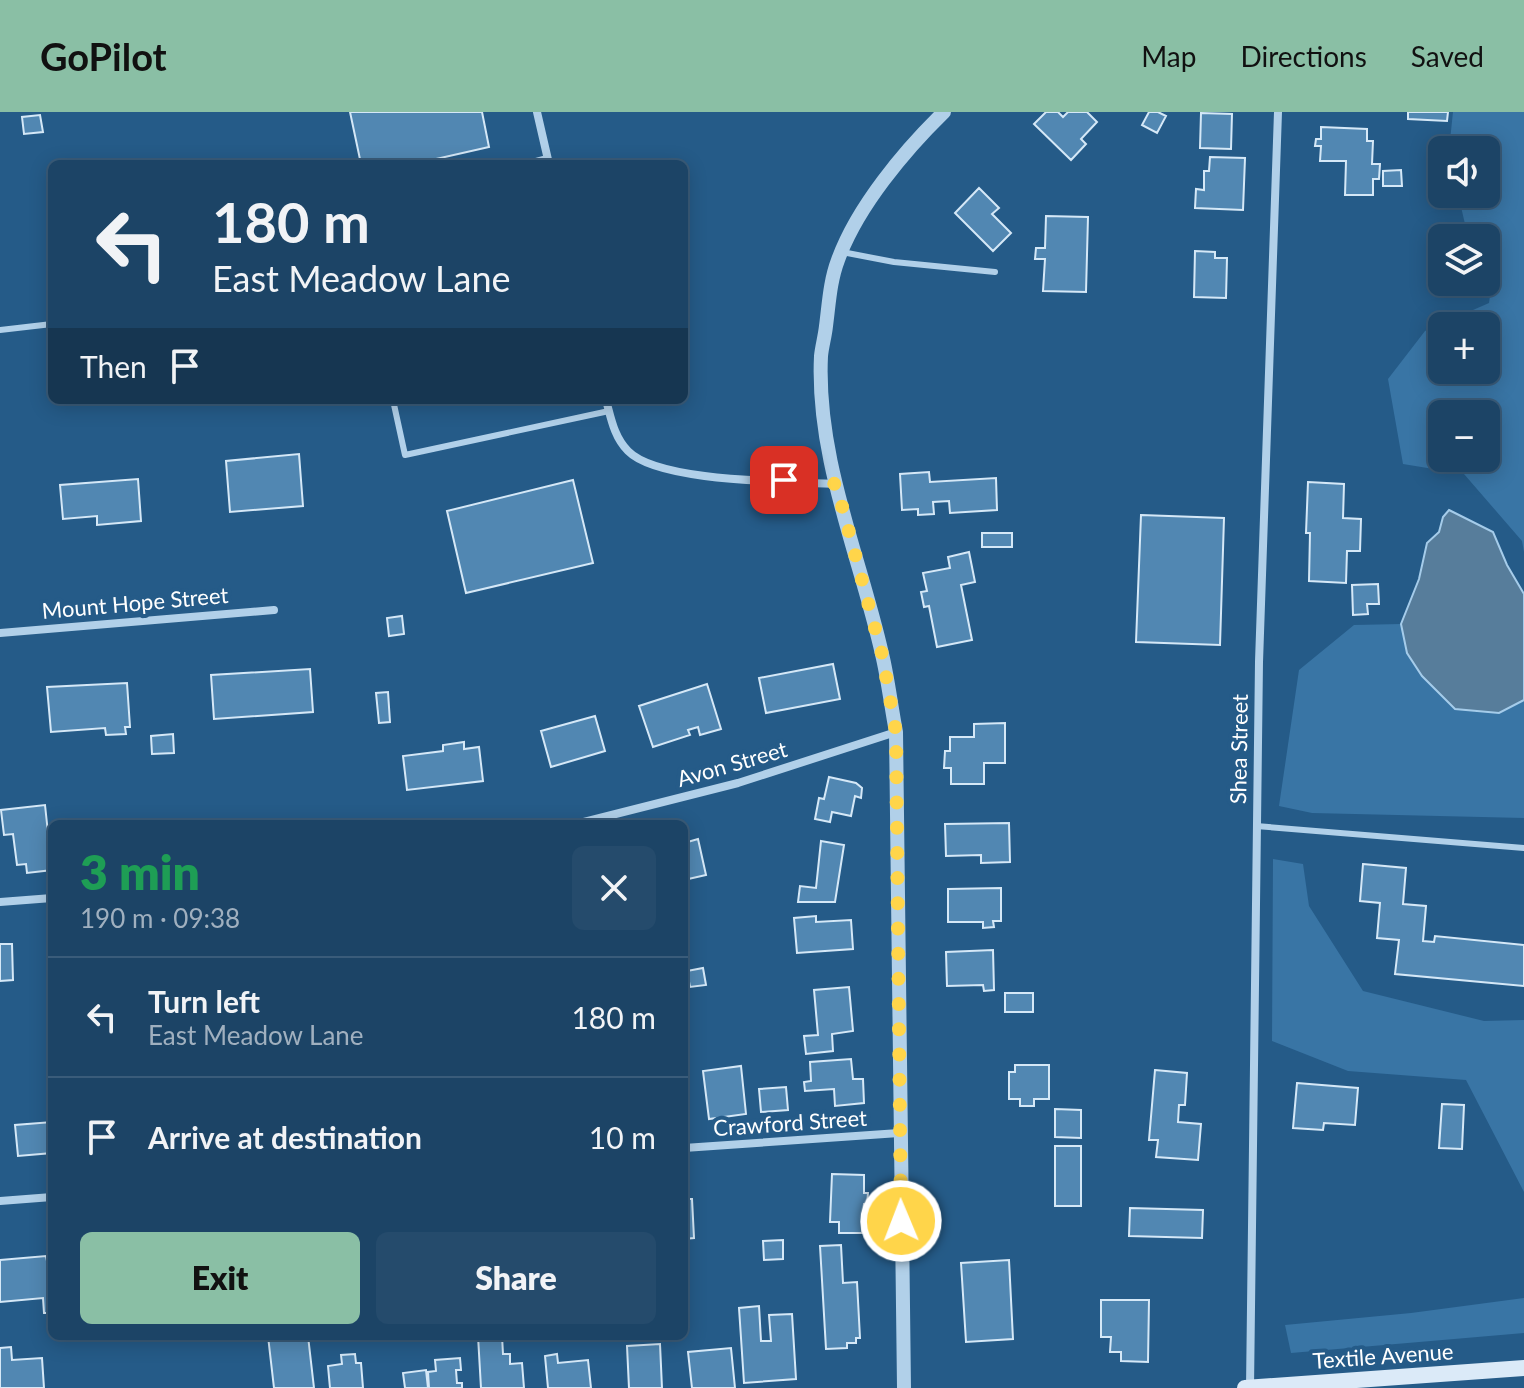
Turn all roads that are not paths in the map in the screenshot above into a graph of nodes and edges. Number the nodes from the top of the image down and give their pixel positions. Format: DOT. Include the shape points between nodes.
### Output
graph roads {
  1 [pos="537,112"];
  2 [pos="944,112"];
  3 [pos="1278,112"];
  4 [pos="548,160"];
  5 [pos="842,252"];
  6 [pos="995,272"];
  7 [pos="48,324"];
  8 [pos="0,330"];
  9 [pos="394,404"];
  10 [pos="607,404"];
  11 [pos="609,411"];
  12 [pos="836,484"];
  13 [pos="274,610"];
  14 [pos="0,633"];
  15 [pos="896,732"];
  16 [pos="592,820"];
  17 [pos="1256,826"];
  18 [pos="1524,848"];
  19 [pos="48,898"];
  20 [pos="0,902"];
  21 [pos="899,1133"];
  22 [pos="688,1148"];
  23 [pos="48,1197"];
  24 [pos="0,1201"];
  25 [pos="1524,1368"];
  26 [pos="904,1388"];
  27 [pos="1248,1388"];
  1 -- 4 [label="street"];
  2 -- 5 [label="street" via="892,169"];
  3 -- 17 [label="street, Shea Street"];
  5 -- 6 [label="lane"];
  5 -- 12 [label="street" via="821,354 823,410"];
  7 -- 8 [label="lane"];
  9 -- 11 [label="lane" via="405,455"];
  10 -- 11 [label="street"];
  11 -- 12 [label="street" via="627,451 655,466 716,477"];
  12 -- 15 [label="street" via="882,654"];
  13 -- 14 [label="street, Mount Hope Street"];
  15 -- 16 [label="street, Avon Street" via="738,783"];
  15 -- 21 [label="street"];
  17 -- 18 [label="lane"];
  17 -- 27 [label="street, Shea Street"];
  19 -- 20 [label="street"];
  21 -- 22 [label="street, Crawford Street"];
  21 -- 26 [label="street"];
  23 -- 24 [label="street"];
  25 -- 27 [label="main road, Textile Avenue"];
}
